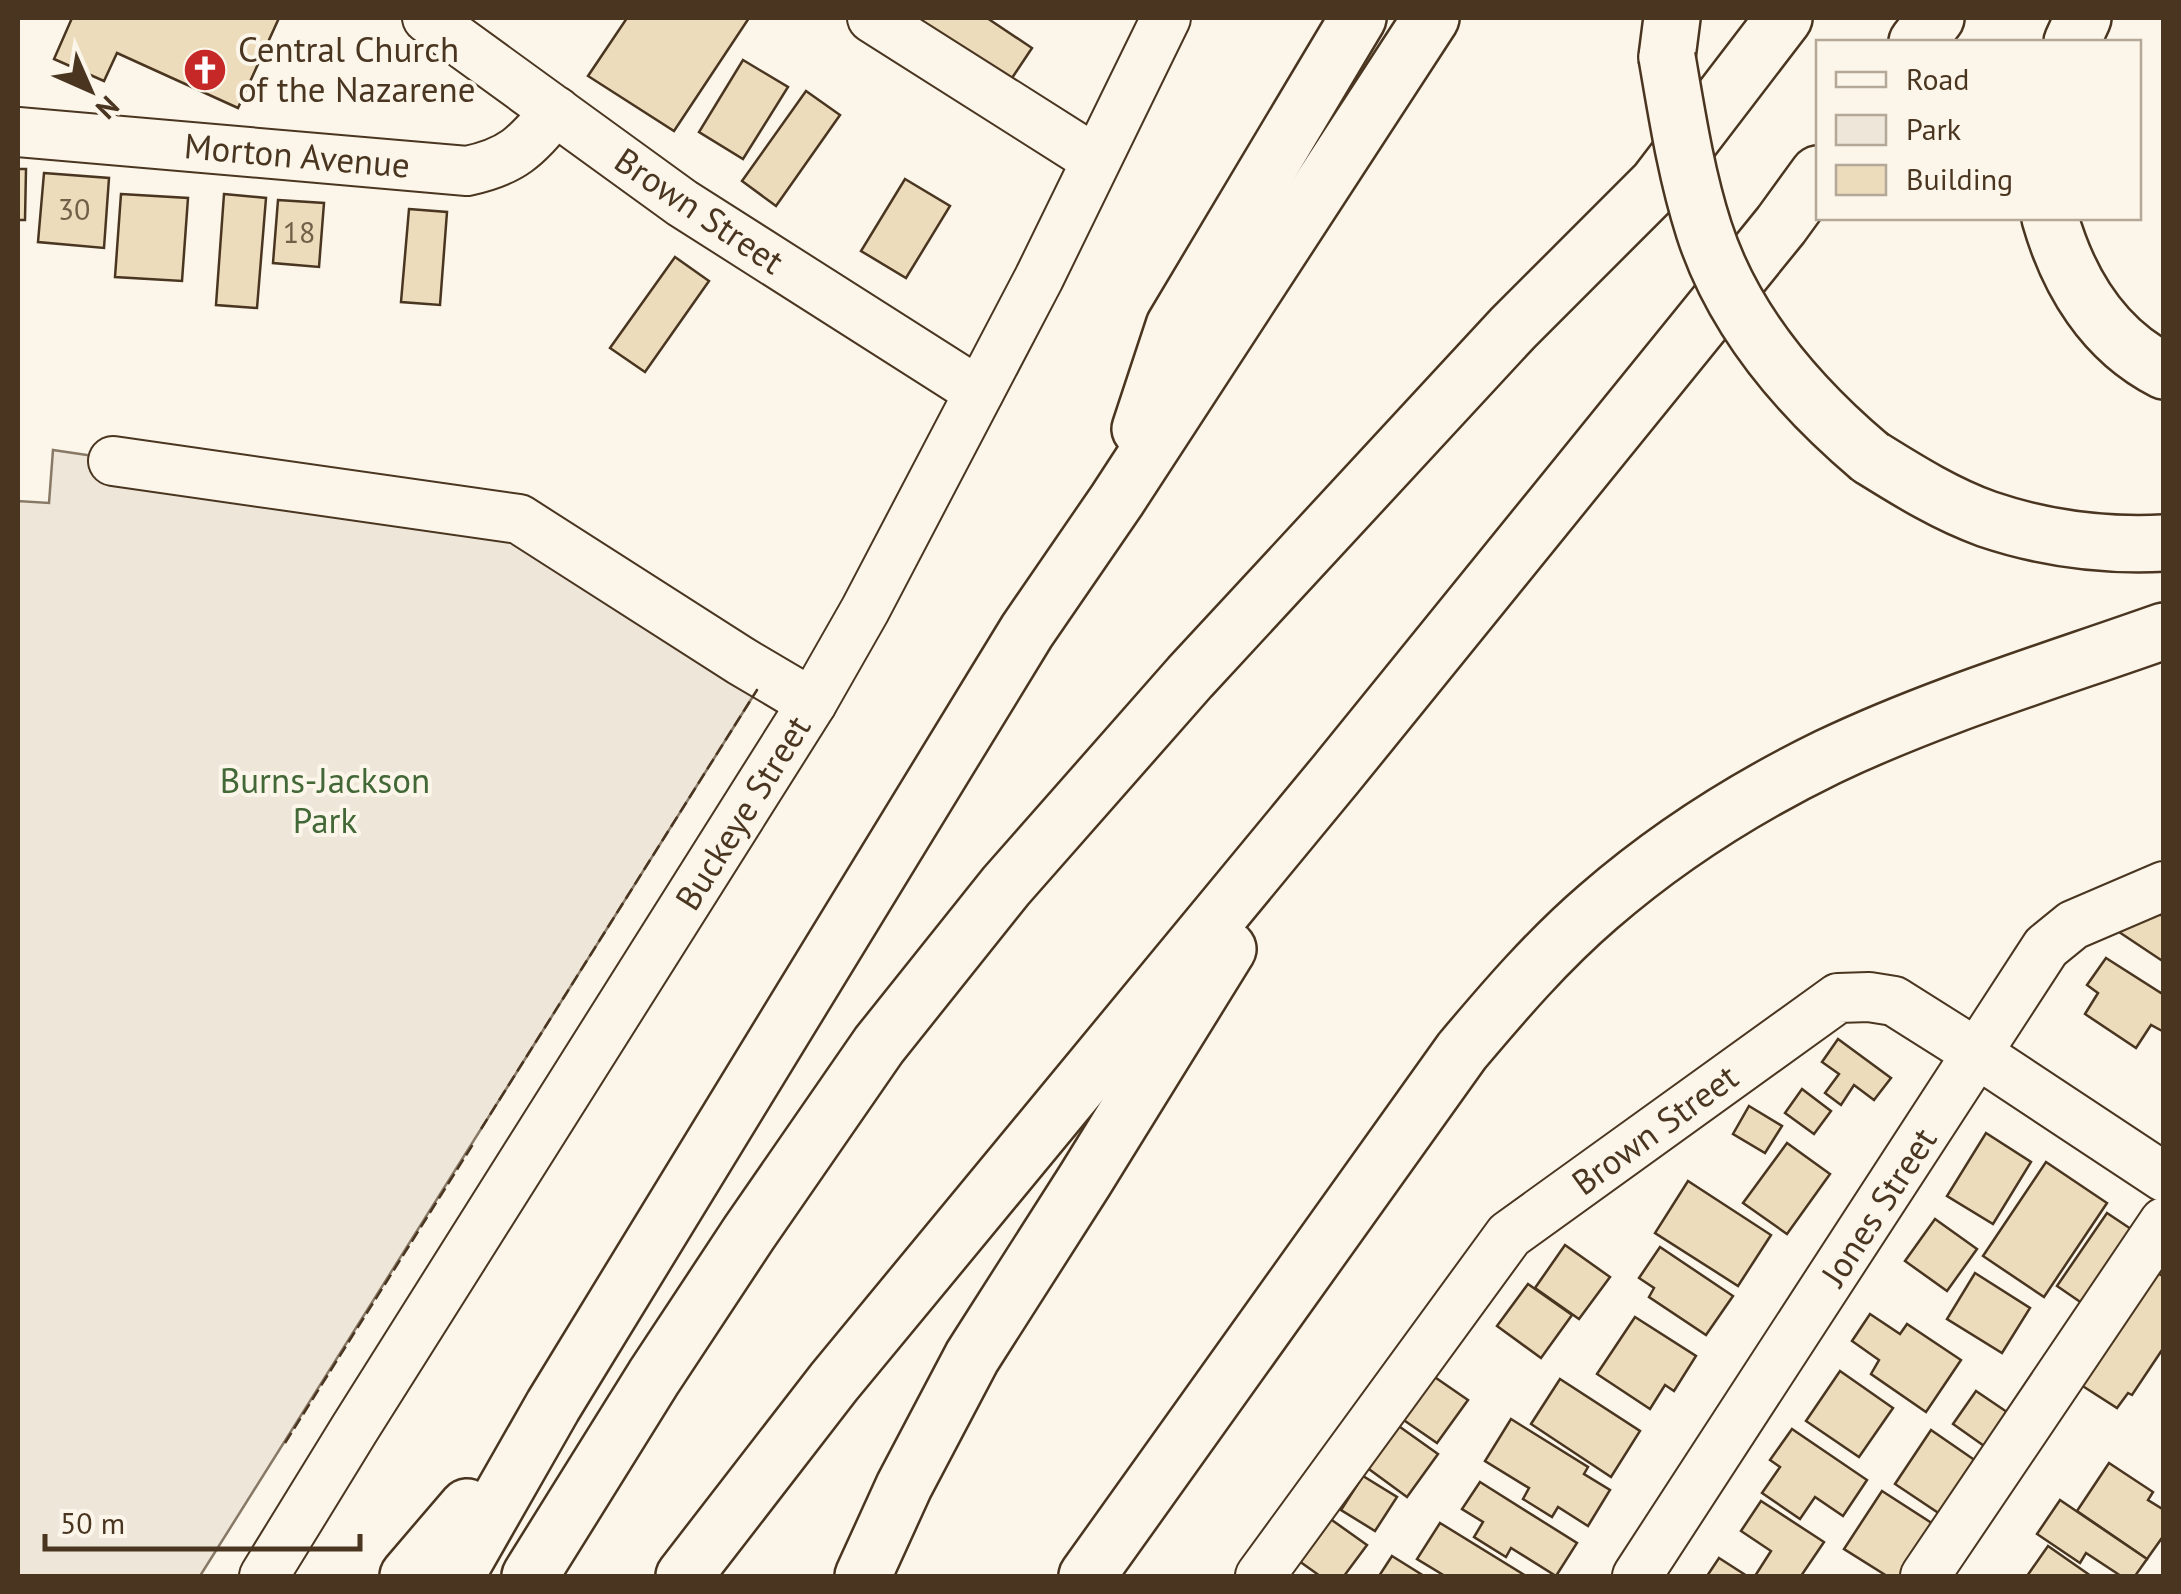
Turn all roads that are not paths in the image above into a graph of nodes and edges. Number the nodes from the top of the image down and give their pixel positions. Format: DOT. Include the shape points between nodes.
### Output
graph roads {
  1 [pos="427,18"];
  2 [pos="872,18"];
  3 [pos="1166,18"];
  4 [pos="1358,18"];
  5 [pos="1430,18"];
  6 [pos="1784,18"];
  7 [pos="1936,18"];
  8 [pos="475,32"];
  9 [pos="1669,37"];
  10 [pos="1919,40"];
  11 [pos="556,111"];
  12 [pos="18,132"];
  13 [pos="1096,160"];
  14 [pos="1816,177"];
  15 [pos="2051,220"];
  16 [pos="2164,370"];
  17 [pos="979,392"];
  18 [pos="113,460"];
  19 [pos="1117,500"];
  20 [pos="2164,543"];
  21 [pos="2164,631"];
  22 [pos="812,703"];
  23 [pos="1336,774"];
  24 [pos="2164,886"];
  25 [pos="1978,1054"];
  26 [pos="2164,1177"];
  27 [pos="2164,1222"];
  28 [pos="553,1406"];
  29 [pos="264,1576"];
  30 [pos="408,1576"];
  31 [pos="456,1576"];
  32 [pos="530,1576"];
  33 [pos="684,1576"];
  34 [pos="863,1576"];
  35 [pos="1087,1576"];
  36 [pos="1260,1576"];
  37 [pos="1637,1576"];
  38 [pos="1926,1576"];
  1 -- 8 [label="street, Brown Street"];
  2 -- 13 [label="street"];
  3 -- 13 [label="street, Buckeye Street"];
  4 -- 19 [label="highway" via="1174,326"];
  5 -- 19 [label="highway"];
  6 -- 32 [label="highway" via="1656,184 1459,386 994,900 879,1045 760,1217"];
  7 -- 10 [label="highway"];
  8 -- 11 [label="street, Brown Street"];
  9 -- 20 [label="highway, bridge" via="1690,182 1705,234 1731,292 1802,394 1870,457 1986,518 2048,535"];
  11 -- 12 [label="street, Morton Avenue" via="525,148 495,165 467,170"];
  11 -- 17 [label="street, Brown Street" via="707,220"];
  13 -- 17 [label="street, Buckeye Street"];
  14 -- 23 [label="highway"];
  15 -- 16 [label="highway" via="2080,294 2114,335"];
  17 -- 22 [label="street, Buckeye Street"];
  18 -- 22 [label="street" via="519,519"];
  19 -- 28 [label="highway" via="1027,631"];
  21 -- 35 [label="highway" via="1827,758 1679,844 1598,907 1524,978 1462,1051"];
  22 -- 29 [label="street, Buckeye Street"];
  23 -- 33 [label="highway" via="834,1382"];
  23 -- 34 [label="highway" via="972,1356"];
  24 -- 25 [label="street, Jones Street" via="2073,925 2046,947"];
  25 -- 26 [label="street, Brown Street"];
  25 -- 36 [label="street, Brown Street" via="1894,1002 1838,998 1509,1235"];
  25 -- 37 [label="street, Jones Street"];
  27 -- 38 [label="street"];
  28 -- 30 [label="highway"];
  28 -- 31 [label="highway"];
}
